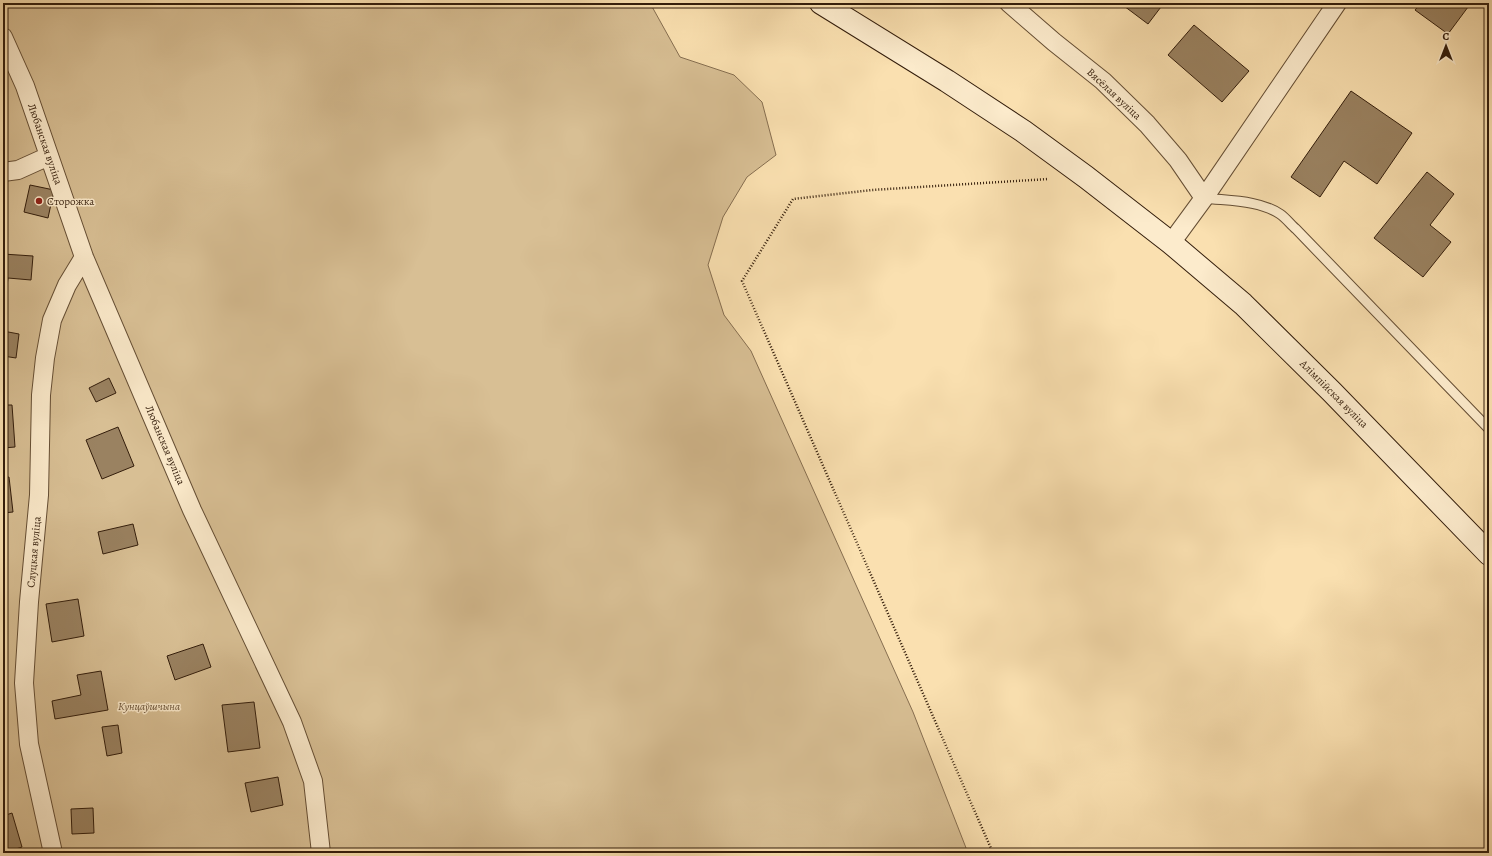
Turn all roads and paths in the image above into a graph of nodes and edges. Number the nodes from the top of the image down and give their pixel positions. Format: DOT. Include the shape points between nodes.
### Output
graph roads {
  1 [pos="821,3"];
  2 [pos="1009,3"];
  3 [pos="1337,3"];
  4 [pos="3,37"];
  5 [pos="49,156"];
  6 [pos="3,172"];
  7 [pos="1086,177"];
  8 [pos="1204,198"];
  9 [pos="1171,243"];
  10 [pos="84,257"];
  11 [pos="1489,429"];
  12 [pos="1489,554"];
  13 [pos="53,853"];
  14 [pos="321,853"];
  15 [pos="993,853"];
  1 -- 7 [label="street, Алімпійская вуліца" via="947,81"];
  2 -- 8 [label="street, Вясёлая вуліца" via="1103,81 1147,124 1178,160"];
  3 -- 8 [label="street"];
  4 -- 5 [label="street, Любанская вуліца"];
  5 -- 6 [label="street" via="18,170"];
  5 -- 10 [label="street, Любанская вуліца"];
  7 -- 9 [label="street, Алімпійская вуліца"];
  7 -- 15 [label="path" via="872,190 793,199 742,280"];
  8 -- 9 [label="street"];
  8 -- 11 [label="lane" via="1264,206 1280,214"];
  9 -- 12 [label="street, Алімпійская вуліца" via="1243,304"];
  10 -- 13 [label="street, Слуцкая вуліца" via="67,285 52,320 45,358 41,395 39,495 24,683 29,744"];
  10 -- 14 [label="street, Любанская вуліца" via="192,510 292,722 313,782"];
}
